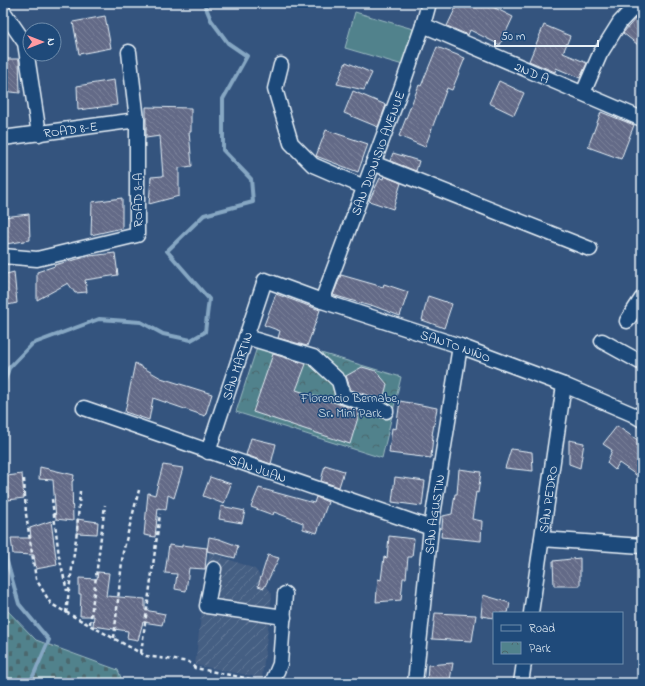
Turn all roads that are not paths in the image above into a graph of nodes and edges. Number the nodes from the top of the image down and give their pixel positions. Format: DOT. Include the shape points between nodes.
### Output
graph roads {
  1 [pos="429,3"];
  2 [pos="638,3"];
  3 [pos="3,11"];
  4 [pos="423,25"];
  5 [pos="129,52"];
  6 [pos="281,65"];
  7 [pos="583,92"];
  8 [pos="642,118"];
  9 [pos="137,120"];
  10 [pos="39,134"];
  11 [pos="3,138"];
  12 [pos="373,163"];
  13 [pos="364,187"];
  14 [pos="590,249"];
  15 [pos="3,256"];
  16 [pos="265,280"];
  17 [pos="642,298"];
  18 [pos="322,301"];
  19 [pos="627,321"];
  20 [pos="246,337"];
  21 [pos="602,341"];
  22 [pos="460,346"];
  23 [pos="642,363"];
  24 [pos="564,385"];
  25 [pos="84,408"];
  26 [pos="386,411"];
  27 [pos="642,420"];
  28 [pos="208,452"];
  29 [pos="431,528"];
  30 [pos="542,539"];
  31 [pos="642,546"];
  32 [pos="214,569"];
  33 [pos="285,594"];
  34 [pos="531,612"];
  35 [pos="284,617"];
  36 [pos="524,664"];
  37 [pos="272,683"];
  38 [pos="415,683"];
  39 [pos="521,683"];
  1 -- 4 [label="street, SAN DIONISIO AVENUE"];
  2 -- 7 [label="street" via="620,22 606,44"];
  3 -- 10 [label="street" via="25,43"];
  4 -- 7 [label="street, 2ND A"];
  4 -- 12 [label="street, SAN DIONISIO AVENUE"];
  5 -- 9 [label="street, ROAD 8-A"];
  6 -- 13 [label="street" via="275,88 292,143 314,165"];
  7 -- 8 [label="street, 2ND A"];
  9 -- 10 [label="street, ROAD 8-E"];
  9 -- 15 [label="street, ROAD 8-A" via="137,235 37,259"];
  10 -- 11 [label="street, ROAD 8-E"];
  12 -- 13 [label="street, SAN DIONISIO AVENUE"];
  12 -- 14 [label="street"];
  13 -- 18 [label="street, SAN DIONISIO AVENUE"];
  16 -- 18 [label="street, SANTO NIÑO"];
  16 -- 20 [label="street, SAN MARTIN"];
  17 -- 19 [label="street"];
  18 -- 22 [label="street, SANTO NIÑO"];
  20 -- 26 [label="street" via="313,357 339,381 343,396"];
  20 -- 28 [label="street, SAN MARTIN"];
  21 -- 23 [label="street"];
  22 -- 24 [label="street, SANTO NIÑO"];
  22 -- 29 [label="street, SAN AGUSTIN"];
  24 -- 27 [label="street, SANTO NIÑO"];
  24 -- 30 [label="street, SAN PEDRO"];
  25 -- 28 [label="street, SAN JUAN"];
  28 -- 29 [label="street, SAN JUAN"];
  29 -- 38 [label="street, SAN AGUSTIN"];
  30 -- 31 [label="street"];
  30 -- 34 [label="street, SAN PEDRO"];
  32 -- 35 [label="street" via="207,606"];
  33 -- 35 [label="street"];
  35 -- 37 [label="street" via="280,664"];
  36 -- 39 [label="street"];
}
